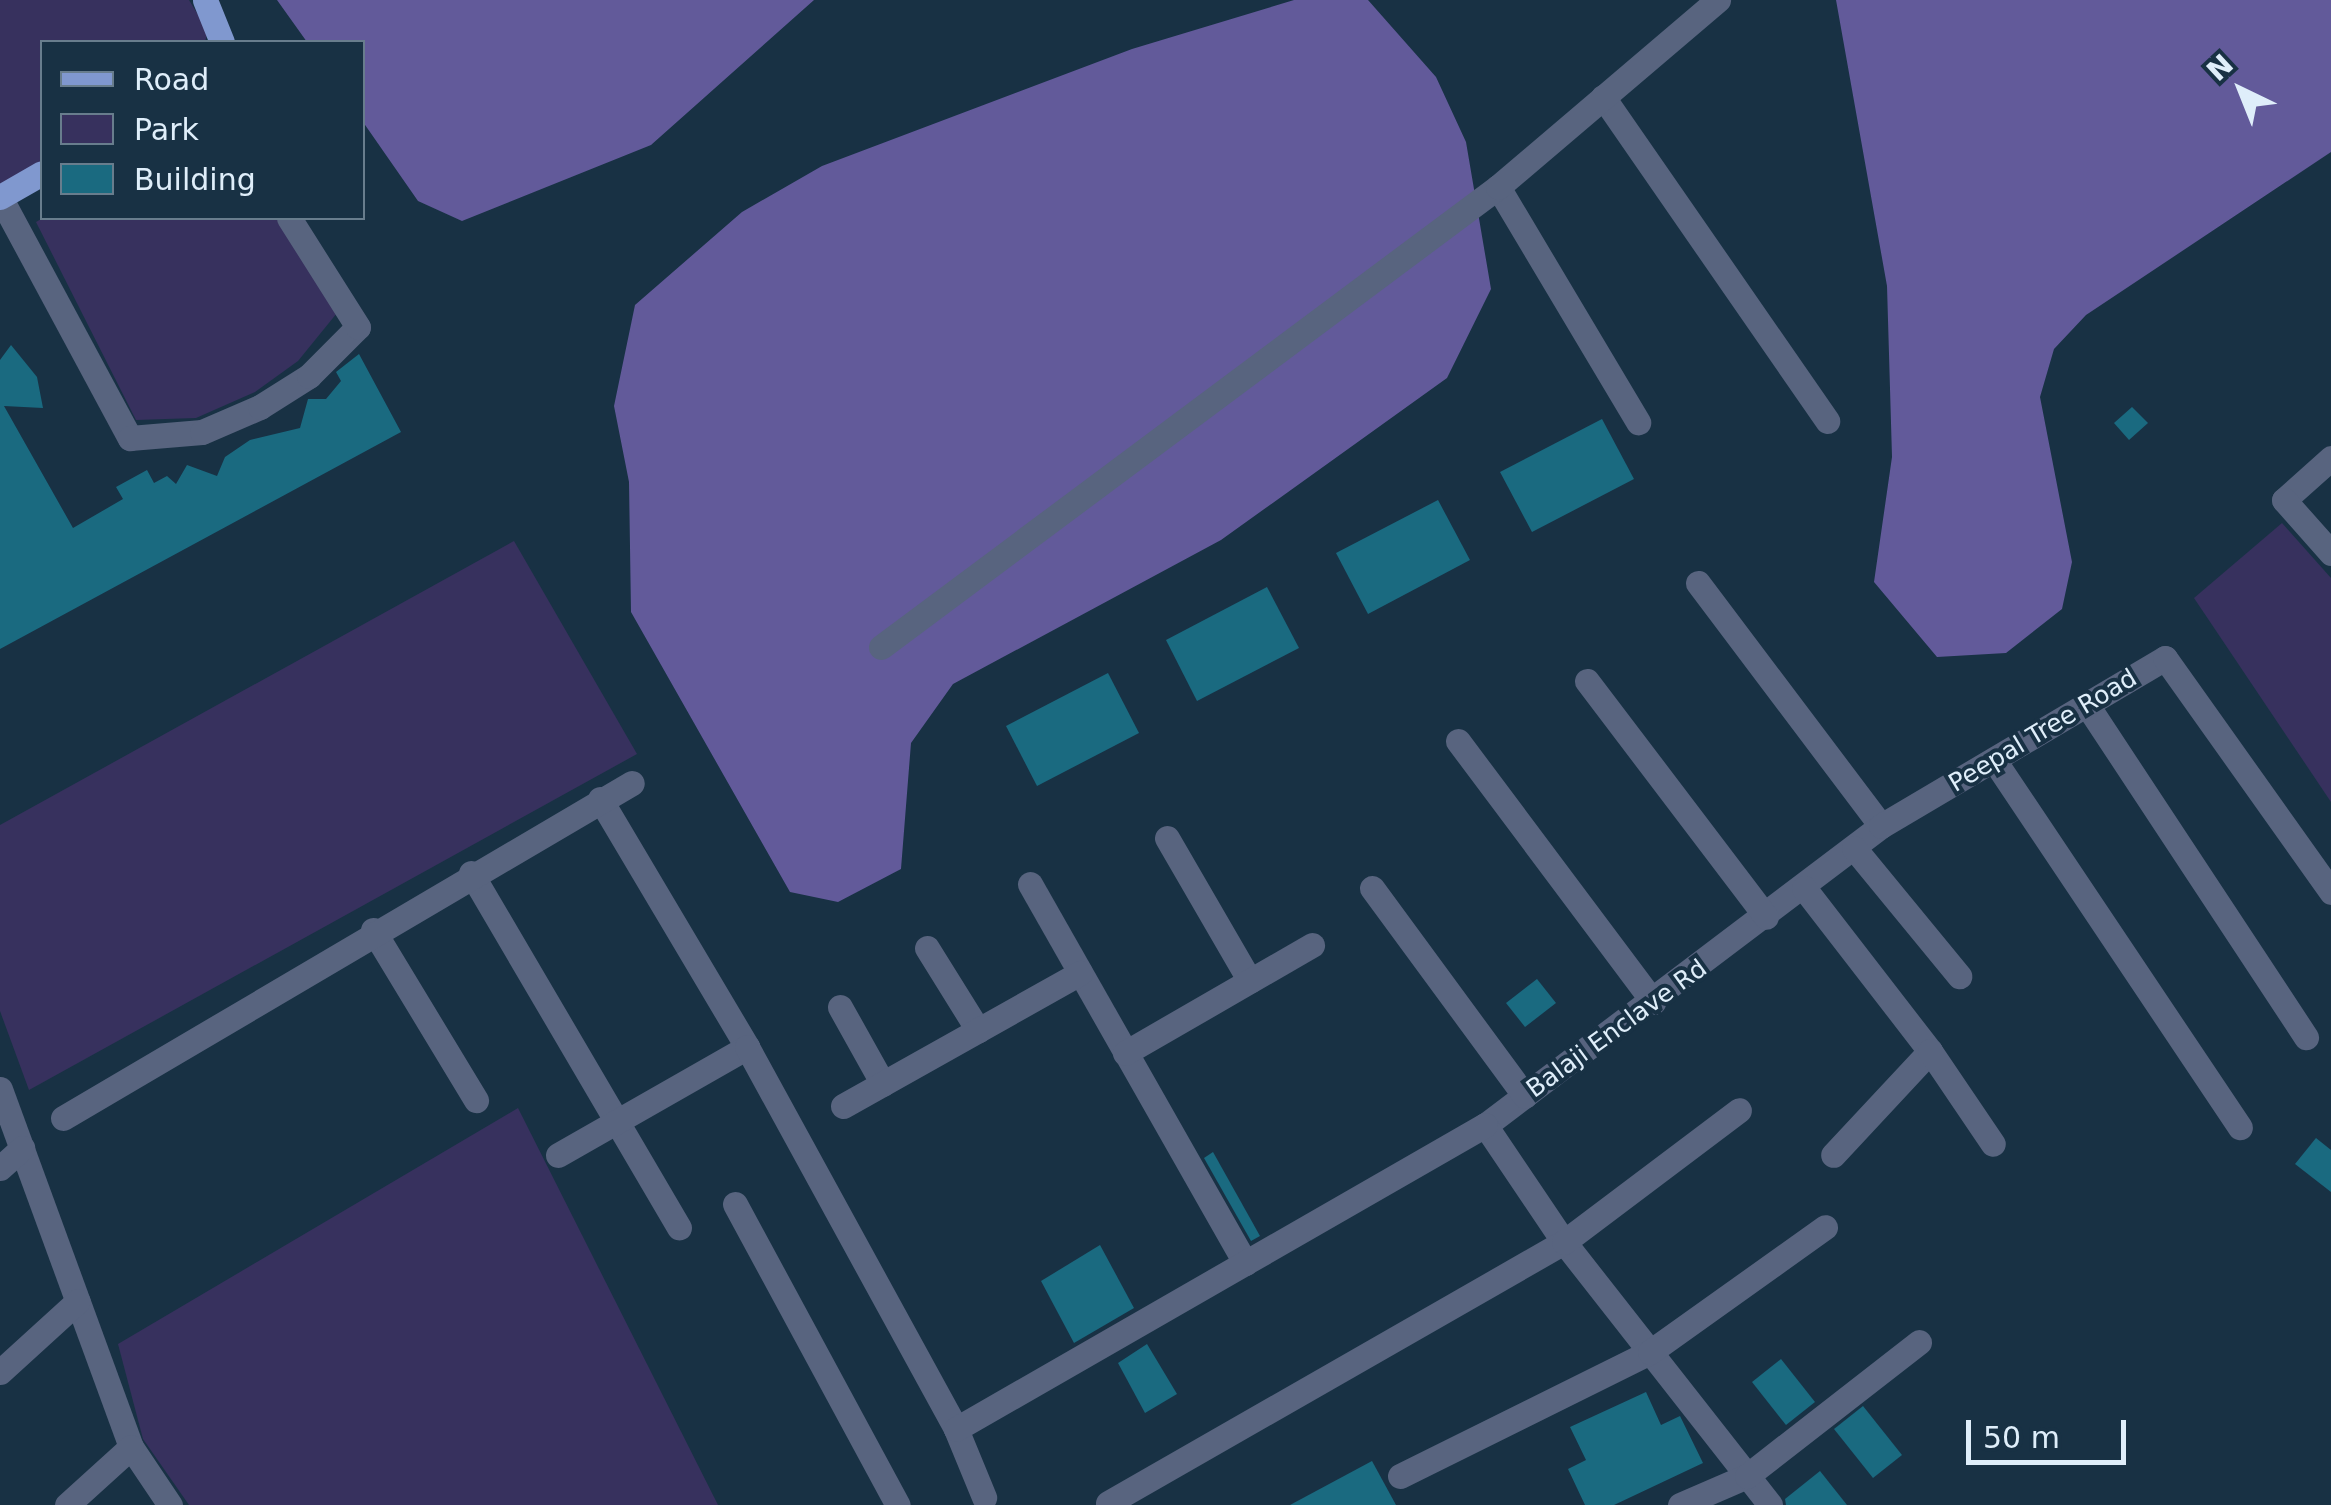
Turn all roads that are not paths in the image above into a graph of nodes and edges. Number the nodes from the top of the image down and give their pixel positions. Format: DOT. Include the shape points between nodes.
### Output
graph roads {
  1 [pos="205,0"];
  2 [pos="1718,0"];
  3 [pos="221,40"];
  4 [pos="1604,97"];
  5 [pos="40,174"];
  6 [pos="1498,187"];
  7 [pos="0,197"];
  8 [pos="289,220"];
  9 [pos="1826,421"];
  10 [pos="1638,422"];
  11 [pos="2331,458"];
  12 [pos="2331,553"];
  13 [pos="1698,583"];
  14 [pos="880,647"];
  15 [pos="1588,681"];
  16 [pos="2087,705"];
  17 [pos="1458,741"];
  18 [pos="1994,760"];
  19 [pos="632,784"];
  20 [pos="600,799"];
  21 [pos="1882,826"];
  22 [pos="1167,838"];
  23 [pos="1854,848"];
  24 [pos="471,873"];
  25 [pos="1030,884"];
  26 [pos="1372,888"];
  27 [pos="1804,888"];
  28 [pos="2331,892"];
  29 [pos="1766,917"];
  30 [pos="373,930"];
  31 [pos="1312,945"];
  32 [pos="927,948"];
  33 [pos="1080,972"];
  34 [pos="1959,976"];
  35 [pos="1250,980"];
  36 [pos="1654,1002"];
  37 [pos="840,1007"];
  38 [pos="978,1030"];
  39 [pos="2306,1038"];
  40 [pos="747,1046"];
  41 [pos="1930,1050"];
  42 [pos="1126,1053"];
  43 [pos="883,1084"];
  44 [pos="0,1089"];
  45 [pos="1525,1096"];
  46 [pos="476,1100"];
  47 [pos="843,1106"];
  48 [pos="1739,1110"];
  49 [pos="63,1118"];
  50 [pos="618,1119"];
  51 [pos="1485,1126"];
  52 [pos="2240,1127"];
  53 [pos="1994,1144"];
  54 [pos="22,1148"];
  55 [pos="558,1155"];
  56 [pos="1833,1155"];
  57 [pos="0,1168"];
  58 [pos="734,1204"];
  59 [pos="679,1227"];
  60 [pos="1825,1227"];
  61 [pos="1564,1242"];
  62 [pos="1244,1264"];
  63 [pos="78,1301"];
  64 [pos="1919,1342"];
  65 [pos="1650,1352"];
  66 [pos="0,1372"];
  67 [pos="956,1429"];
  68 [pos="132,1446"];
  69 [pos="1400,1476"];
  70 [pos="1747,1476"];
  71 [pos="984,1496"];
  72 [pos="1108,1503"];
  73 [pos="67,1505"];
  74 [pos="170,1505"];
  75 [pos="898,1505"];
  76 [pos="1680,1505"];
  77 [pos="1770,1505"];
  1 -- 3 [label="main road"];
  2 -- 4 [label="street"];
  4 -- 6 [label="street"];
  4 -- 9 [label="street"];
  5 -- 7 [label="main road"];
  6 -- 10 [label="street"];
  6 -- 14 [label="street"];
  7 -- 8 [label="street" via="130,438 202,432 260,407 309,376 358,326"];
  11 -- 12 [label="street" via="2284,500"];
  13 -- 21 [label="street"];
  15 -- 29 [label="street"];
  16 -- 18 [label="street, Peepal Tree Road"];
  16 -- 28 [label="street, Peepal Tree Road" via="2165,658"];
  16 -- 39 [label="street"];
  17 -- 36 [label="street"];
  18 -- 21 [label="street, Peepal Tree Road"];
  18 -- 52 [label="street"];
  19 -- 20 [label="street"];
  20 -- 24 [label="street"];
  20 -- 40 [label="street"];
  21 -- 23 [label="street, Balaji Enclave Rd"];
  22 -- 35 [label="street"];
  23 -- 27 [label="street, Balaji Enclave Rd"];
  23 -- 34 [label="street"];
  24 -- 30 [label="street"];
  24 -- 50 [label="street"];
  25 -- 33 [label="street"];
  26 -- 45 [label="street"];
  27 -- 29 [label="street, Balaji Enclave Rd"];
  27 -- 41 [label="street"];
  29 -- 36 [label="street, Balaji Enclave Rd"];
  30 -- 46 [label="street"];
  30 -- 49 [label="street"];
  31 -- 35 [label="street"];
  32 -- 38 [label="street"];
  33 -- 38 [label="street"];
  33 -- 42 [label="street"];
  35 -- 42 [label="street"];
  36 -- 45 [label="street, Balaji Enclave Rd"];
  37 -- 43 [label="street"];
  38 -- 43 [label="street"];
  40 -- 50 [label="street"];
  40 -- 67 [label="street"];
  41 -- 53 [label="street"];
  41 -- 56 [label="street"];
  42 -- 62 [label="street"];
  43 -- 47 [label="street"];
  44 -- 54 [label="street"];
  45 -- 51 [label="street, Balaji Enclave Rd"];
  48 -- 61 [label="street"];
  50 -- 55 [label="street"];
  50 -- 59 [label="street"];
  51 -- 61 [label="street"];
  51 -- 62 [label="street, Balaji Enclave Rd"];
  54 -- 57 [label="street"];
  54 -- 63 [label="street"];
  58 -- 75 [label="street"];
  60 -- 65 [label="street"];
  61 -- 65 [label="street"];
  61 -- 72 [label="street"];
  62 -- 67 [label="street, Balaji Enclave Rd"];
  63 -- 66 [label="street"];
  63 -- 68 [label="street"];
  64 -- 70 [label="street"];
  65 -- 69 [label="street"];
  65 -- 70 [label="street"];
  67 -- 71 [label="street"];
  68 -- 73 [label="street"];
  68 -- 74 [label="street"];
  70 -- 76 [label="street"];
  70 -- 77 [label="street"];
}
